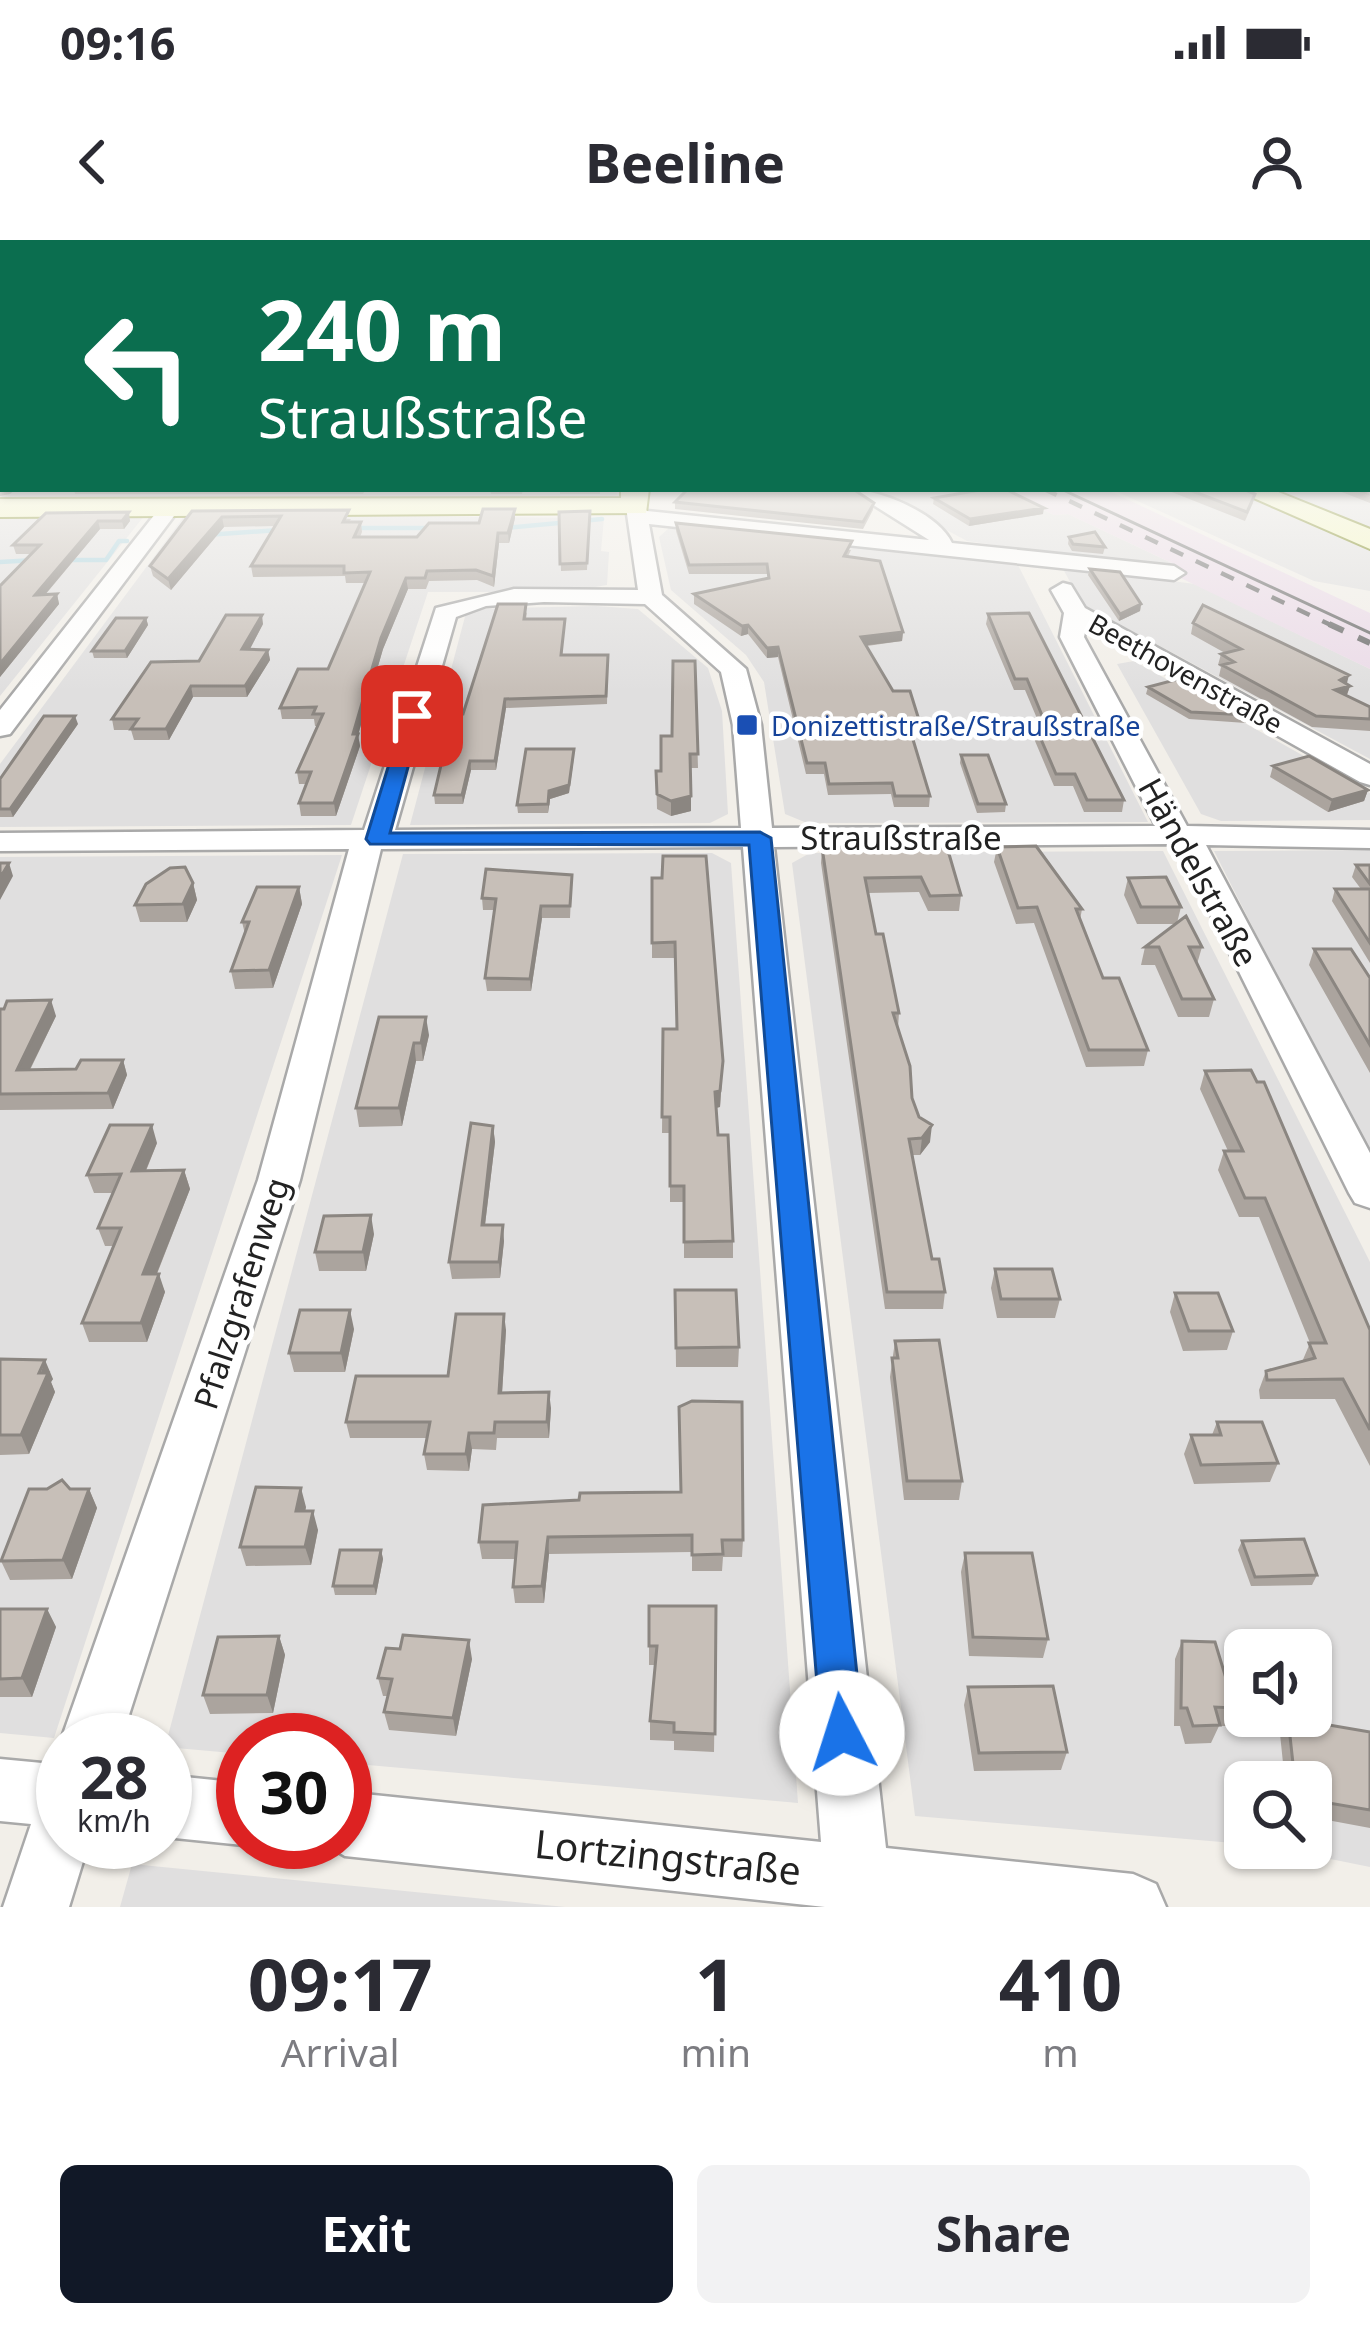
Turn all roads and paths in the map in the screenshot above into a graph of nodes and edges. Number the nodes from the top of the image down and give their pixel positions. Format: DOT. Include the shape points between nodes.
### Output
graph roads {
  1 [pos="149,536"];
  2 [pos="641,536"];
  3 [pos="863,536"];
  4 [pos="938,536"];
  5 [pos="943,547"];
  6 [pos="1016,557"];
  7 [pos="1174,573"];
  8 [pos="651,597"];
  9 [pos="1076,613"];
  10 [pos="0,728"];
  11 [pos="1370,776"];
  12 [pos="1176,835"];
  13 [pos="760,838"];
  14 [pos="372,839"];
  15 [pos="1370,839"];
  16 [pos="0,842"];
  17 [pos="1370,1193"];
  18 [pos="100,1713"];
  19 [pos="0,1790"];
  20 [pos="36,1793"];
  21 [pos="372,1827"];
  22 [pos="48,1869"];
  23 [pos="856,1874"];
  24 [pos="36,1907"];
  25 [pos="1133,1907"];
  1 -- 10 [label="street"];
  2 -- 8 [label="street"];
  3 -- 5 [label="street"];
  4 -- 5 [label="street"];
  5 -- 6 [label="street"];
  6 -- 7 [label="street"];
  6 -- 9 [label="street, Beethovenstraße" via="1048,572"];
  8 -- 13 [label="street" via="733,669"];
  8 -- 14 [label="street, Pfalzgrafenweg" via="467,602 445,613"];
  9 -- 11 [label="street, Beethovenstraße"];
  9 -- 12 [label="street, Händelstraße" via="1072,637"];
  12 -- 13 [label="street, Straußstraße"];
  12 -- 15 [label="street, Straußstraße"];
  12 -- 17 [label="street, Händelstraße" via="1194,850"];
  13 -- 14 [label="street, Straußstraße"];
  13 -- 23 [label="street"];
  14 -- 16 [label="street, Straußstraße"];
  14 -- 18 [label="street, Pfalzgrafenweg" via="279,1180"];
  19 -- 20 [label="street"];
  21 -- 23 [label="street, Lortzingstraße"];
  22 -- 24 [label="street"];
  23 -- 25 [label="street, Lortzingstraße"];
}
